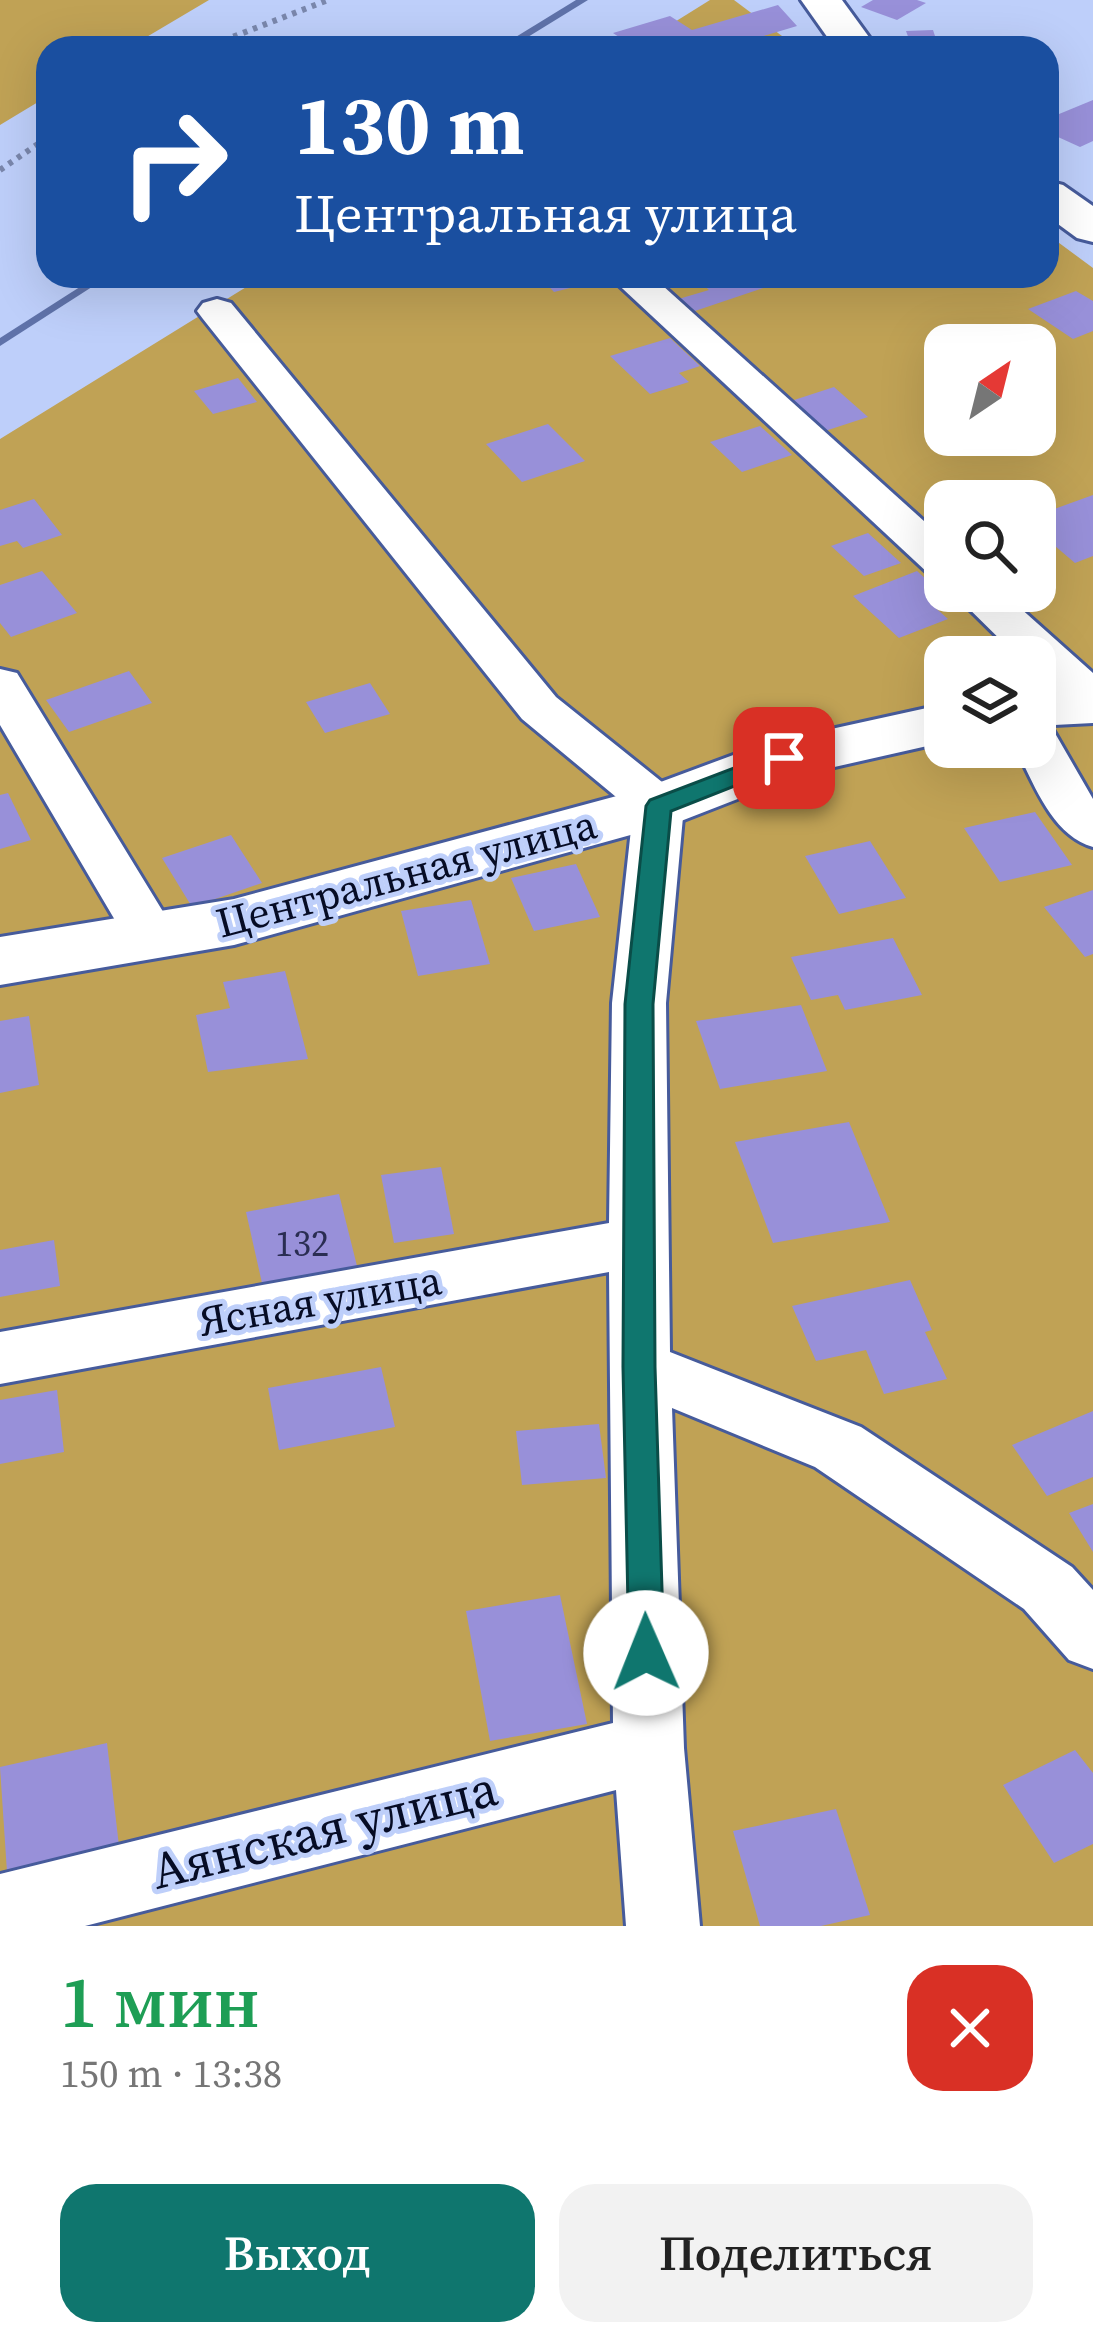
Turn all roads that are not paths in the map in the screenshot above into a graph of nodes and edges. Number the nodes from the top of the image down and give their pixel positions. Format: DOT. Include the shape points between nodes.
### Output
graph roads {
  1 [pos="821,0"];
  2 [pos="847,36"];
  3 [pos="1059,204"];
  4 [pos="1093,228"];
  5 [pos="642,288"];
  6 [pos="217,311"];
  7 [pos="924,545"];
  8 [pos="997,612"];
  9 [pos="0,683"];
  10 [pos="1093,702"];
  11 [pos="1056,705"];
  12 [pos="924,728"];
  13 [pos="1051,768"];
  14 [pos="659,806"];
  15 [pos="1093,830"];
  16 [pos="151,936"];
  17 [pos="0,961"];
  18 [pos="640,1242"];
  19 [pos="0,1358"];
  20 [pos="639,1367"];
  21 [pos="1093,1638"];
  22 [pos="649,1748"];
  23 [pos="0,1910"];
  24 [pos="663,1926"];
  1 -- 2 [label="main road"];
  3 -- 4 [label="main road"];
  5 -- 7 [label="street"];
  6 -- 14 [label="street" via="539,708"];
  8 -- 10 [label="street"];
  9 -- 16 [label="street"];
  10 -- 11 [label="main road"];
  12 -- 14 [label="main road, Центральная улица" via="784,758"];
  13 -- 15 [label="street"];
  14 -- 16 [label="main road, Центральная улица" via="234,922"];
  14 -- 18 [label="street" via="639,1004"];
  16 -- 17 [label="main road, Центральная улица"];
  18 -- 19 [label="street, Ясная улица"];
  18 -- 20 [label="street"];
  20 -- 21 [label="street" via="838,1448 1048,1588"];
  20 -- 22 [label="street"];
  22 -- 23 [label="street, Аянская улица"];
  22 -- 24 [label="street"];
}
